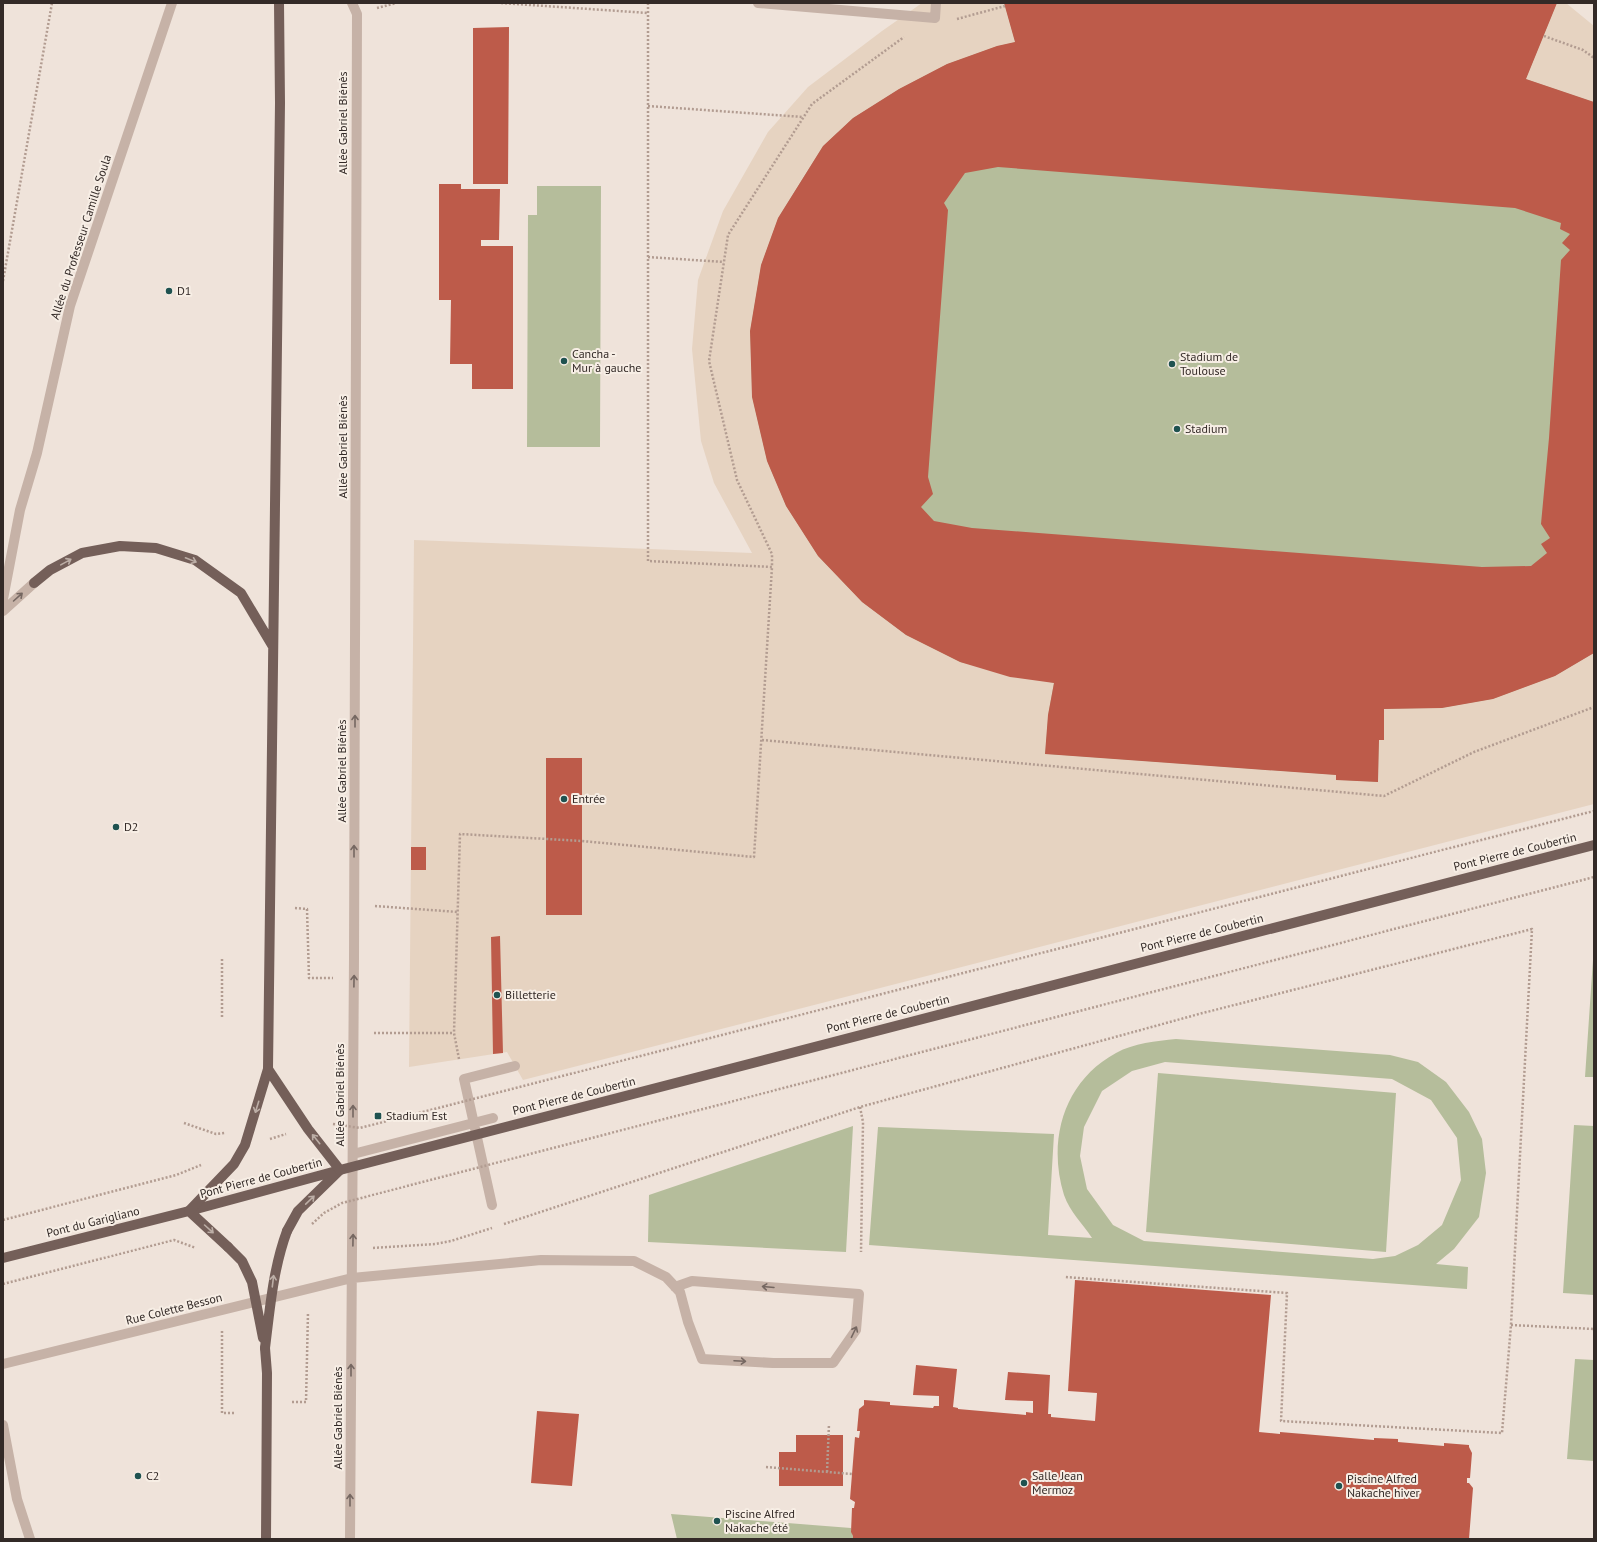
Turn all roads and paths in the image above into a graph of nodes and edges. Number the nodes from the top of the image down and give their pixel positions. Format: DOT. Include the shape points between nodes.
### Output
graph roads {
  1 [pos="52,3"];
  2 [pos="172,3"];
  3 [pos="279,3"];
  4 [pos="352,3"];
  5 [pos="396,3"];
  6 [pos="501,3"];
  7 [pos="648,3"];
  8 [pos="758,3"];
  9 [pos="936,3"];
  10 [pos="1005,6"];
  11 [pos="376,8"];
  12 [pos="648,13"];
  13 [pos="955,20"];
  14 [pos="905,36"];
  15 [pos="1544,36"];
  16 [pos="1594,58"];
  17 [pos="648,106"];
  18 [pos="804,117"];
  19 [pos="648,257"];
  20 [pos="724,262"];
  21 [pos="3,281"];
  22 [pos="772,567"];
  23 [pos="34,583"];
  24 [pos="3,599"];
  25 [pos="3,611"];
  26 [pos="272,645"];
  27 [pos="1594,708"];
  28 [pos="762,740"];
  29 [pos="1594,811"];
  30 [pos="1594,846"];
  31 [pos="1594,877"];
  32 [pos="354,905"];
  33 [pos="295,908"];
  34 [pos="458,912"];
  35 [pos="222,959"];
  36 [pos="309,978"];
  37 [pos="222,1017"];
  38 [pos="454,1033"];
  39 [pos="353,1034"];
  40 [pos="515,1066"];
  41 [pos="268,1069"];
  42 [pos="464,1079"];
  43 [pos="860,1107"];
  44 [pos="492,1118"];
  45 [pos="474,1123"];
  46 [pos="308,1129"];
  47 [pos="245,1145"];
  48 [pos="353,1154"];
  49 [pos="204,1163"];
  50 [pos="340,1170"];
  51 [pos="492,1205"];
  52 [pos="189,1211"];
  53 [pos="3,1220"];
  54 [pos="287,1231"];
  55 [pos="228,1247"];
  56 [pos="352,1250"];
  57 [pos="861,1252"];
  58 [pos="3,1258"];
  59 [pos="1065,1277"];
  60 [pos="352,1278"];
  61 [pos="3,1284"];
  62 [pos="675,1287"];
  63 [pos="308,1289"];
  64 [pos="222,1310"];
  65 [pos="1511,1324"];
  66 [pos="1594,1329"];
  67 [pos="265,1348"];
  68 [pos="3,1364"];
  69 [pos="292,1402"];
  70 [pos="235,1413"];
  71 [pos="829,1424"];
  72 [pos="3,1425"];
  73 [pos="766,1467"];
  74 [pos="827,1472"];
  75 [pos="852,1474"];
  76 [pos="265,1538"];
  77 [pos="30,1539"];
  78 [pos="350,1539"];
  1 -- 21 [label="path"];
  2 -- 24 [label="street, Allée du Professeur Camille Soula" via="70,306 37,453 20,510"];
  3 -- 26 [label="main road" via="280,103"];
  32 -- 4 [label="street, Allée Gabriel Biénès, one-way" via="357,14"];
  5 -- 11 [label="path"];
  6 -- 12 [label="path"];
  7 -- 12 [label="path"];
  8 -- 9 [label="street" via="935,18"];
  10 -- 13 [label="path"];
  12 -- 17 [label="path"];
  14 -- 18 [label="path" via="812,104"];
  15 -- 16 [label="path" via="1583,50"];
  17 -- 18 [label="path"];
  17 -- 19 [label="path"];
  18 -- 20 [label="path" via="728,235"];
  19 -- 20 [label="path"];
  19 -- 22 [label="path" via="648,561"];
  20 -- 22 [label="path" via="709,361 737,480 772,554"];
  22 -- 28 [label="path"];
  25 -- 23 [label="street, one-way"];
  23 -- 26 [label="main road, one-way" via="50,570 82,553 120,546 156,548 195,560 241,593"];
  26 -- 41 [label="main road"];
  27 -- 28 [label="path" via="1474,752 1384,796"];
  28 -- 34 [label="path" via="754,857 582,841 460,834"];
  29 -- 46 [label="path, bridge" via="360,1128 329,1123"];
  30 -- 50 [label="main road, Pont Pierre de Coubertin, bridge"];
  31 -- 54 [label="path, bridge" via="350,1200 324,1213 312,1224"];
  32 -- 34 [label="path"];
  39 -- 32 [label="street, Allée Gabriel Biénès, one-way"];
  33 -- 36 [label="path" via="307,909"];
  34 -- 38 [label="path"];
  35 -- 37 [label="path"];
  38 -- 39 [label="path"];
  38 -- 42 [label="path"];
  48 -- 39 [label="street, Allée Gabriel Biénès, one-way"];
  40 -- 42 [label="street"];
  41 -- 46 [label="main road, bridge"];
  41 -- 47 [label="main road, one-way, bridge"];
  42 -- 45 [label="street"];
  43 -- 56 [label="path" via="451,1241"];
  43 -- 57 [label="path" via="863,1122"];
  43 -- 65 [label="path" via="1199,1014 1532,929"];
  44 -- 45 [label="street"];
  45 -- 48 [label="street"];
  45 -- 51 [label="street"];
  46 -- 47 [label="path"];
  50 -- 46 [label="main road, one-way, bridge"];
  47 -- 52 [label="main road, bridge" via="234,1164"];
  56 -- 48 [label="street, Allée Gabriel Biénès, one-way"];
  49 -- 53 [label="path" via="176,1175"];
  50 -- 52 [label="main road, Pont Pierre de Coubertin"];
  54 -- 50 [label="main road, one-way" via="298,1211"];
  52 -- 55 [label="main road, one-way"];
  52 -- 58 [label="main road, Pont du Garigliano"];
  67 -- 54 [label="main road, one-way, bridge" via="274,1276"];
  55 -- 61 [label="path" via="207,1252 174,1240"];
  55 -- 67 [label="main road, bridge" via="242,1262 252,1282"];
  56 -- 60 [label="street, Allée Gabriel Biénès"];
  59 -- 65 [label="path" via="1287,1293 1281,1421 1502,1433"];
  60 -- 62 [label="street, Rue Colette Besson" via="541,1260 634,1261 666,1277"];
  60 -- 63 [label="street, Rue Colette Besson"];
  78 -- 60 [label="street, Allée Gabriel Biénès, one-way"];
  62 -- 62 [label="street, one-way" via="680,1292 702,1359 833,1363 856,1330 859,1294 692,1281"];
  63 -- 64 [label="street, Rue Colette Besson"];
  63 -- 69 [label="path" via="306,1402"];
  64 -- 68 [label="street, Rue Colette Besson"];
  64 -- 70 [label="path" via="222,1412"];
  65 -- 66 [label="path"];
  67 -- 76 [label="main road"];
  71 -- 74 [label="path"];
  72 -- 77 [label="street" via="17,1499"];
  73 -- 74 [label="path"];
  74 -- 75 [label="path"];
}
